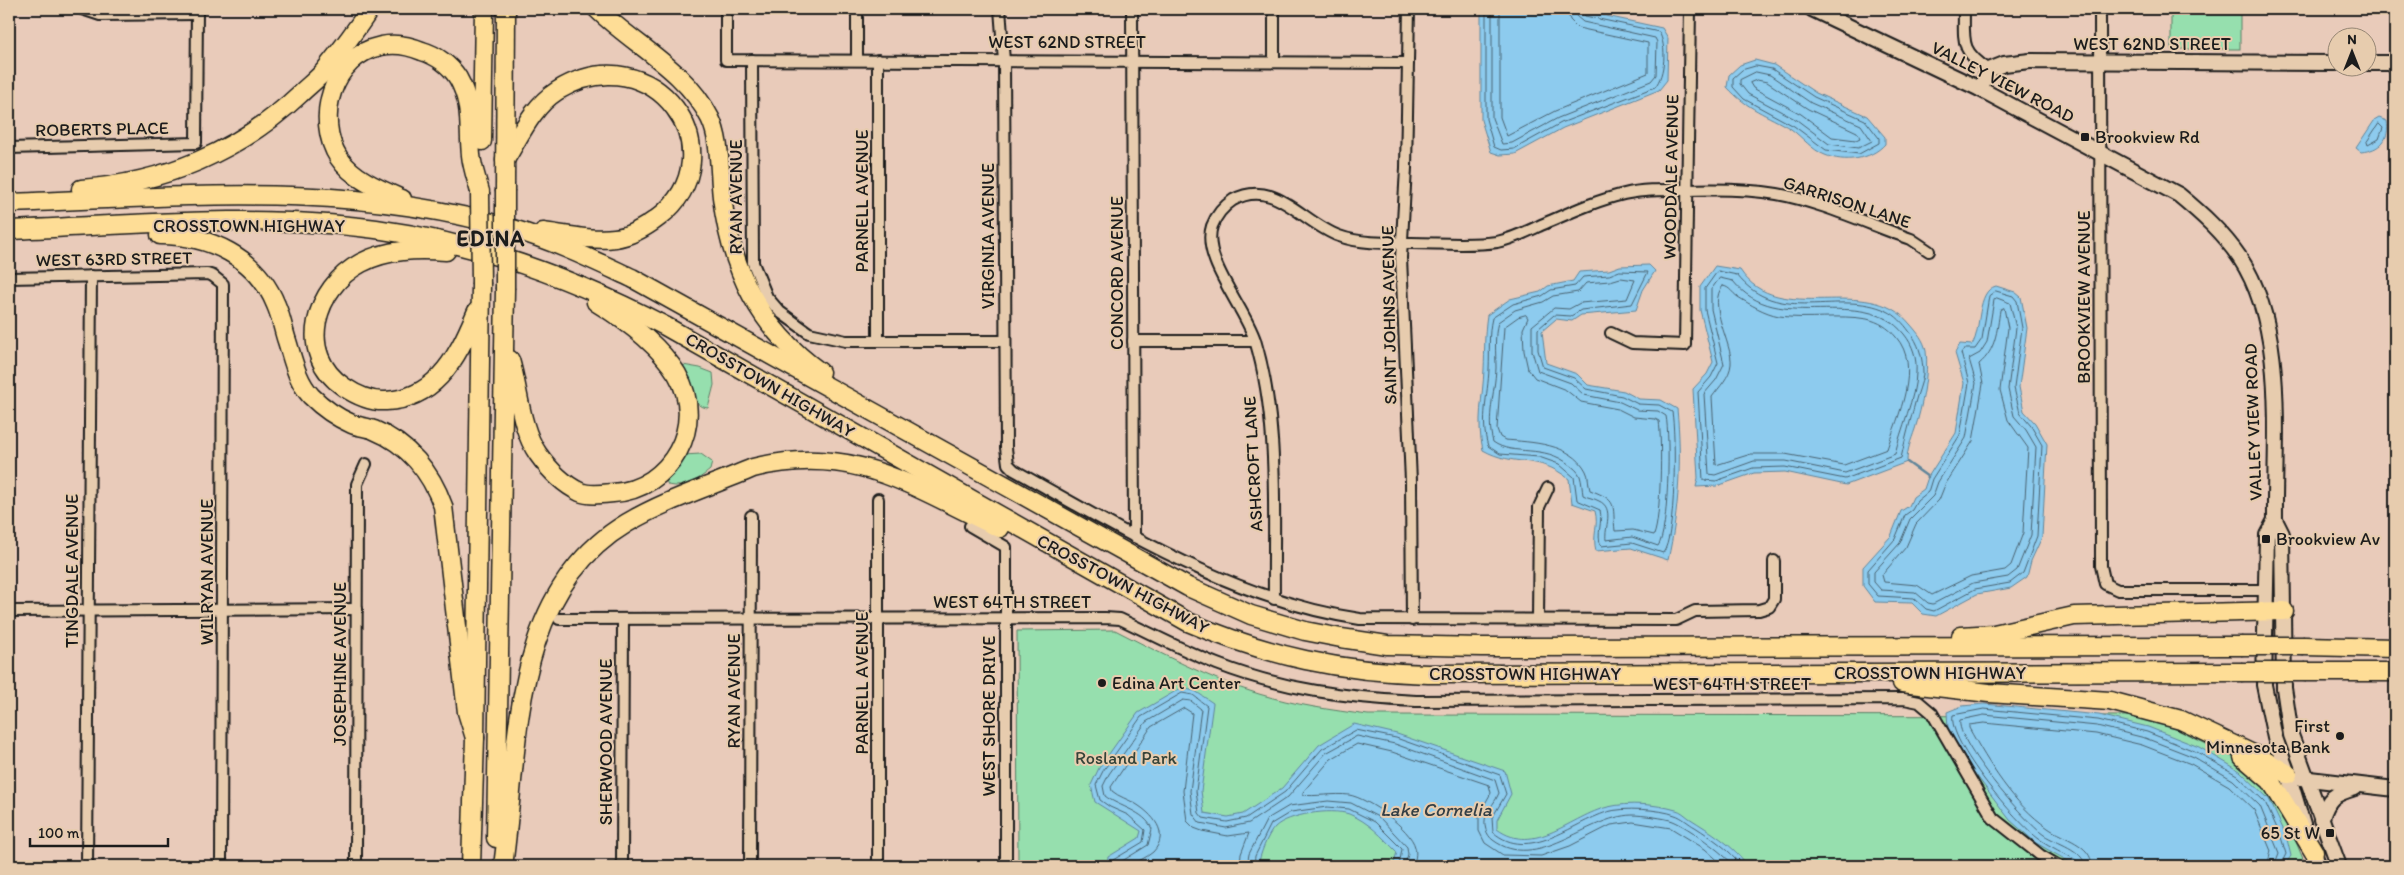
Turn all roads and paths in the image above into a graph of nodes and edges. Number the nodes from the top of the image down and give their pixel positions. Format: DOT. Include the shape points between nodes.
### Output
graph roads {
  1 [pos="82,9"];
  2 [pos="370,9"];
  3 [pos="484,9"];
  4 [pos="506,9"];
  5 [pos="597,9"];
  6 [pos="726,9"];
  7 [pos="856,9"];
  8 [pos="1000,9"];
  9 [pos="1132,9"];
  10 [pos="1274,9"];
  11 [pos="1409,9"];
  12 [pos="1690,9"];
  13 [pos="1812,9"];
  14 [pos="1964,9"];
  15 [pos="2100,9"];
  16 [pos="197,11"];
  17 [pos="1826,12"];
  18 [pos="752,60"];
  19 [pos="857,60"];
  20 [pos="878,60"];
  21 [pos="1004,61"];
  22 [pos="1132,62"];
  23 [pos="1274,62"];
  24 [pos="1408,63"];
  25 [pos="2100,63"];
  26 [pos="2326,63"];
  27 [pos="2376,63"];
  28 [pos="2395,63"];
  29 [pos="1990,70"];
  30 [pos="1980,89"];
  31 [pos="9,148"];
  32 [pos="2100,154"];
  33 [pos="505,160"];
  34 [pos="1686,190"];
  35 [pos="480,192"];
  36 [pos="9,197"];
  37 [pos="9,203"];
  38 [pos="450,214"];
  39 [pos="57,228"];
  40 [pos="513,229"];
  41 [pos="9,230"];
  42 [pos="1402,243"];
  43 [pos="1928,251"];
  44 [pos="495,255"];
  45 [pos="546,271"];
  46 [pos="91,276"];
  47 [pos="9,278"];
  48 [pos="218,279"];
  49 [pos="480,303"];
  50 [pos="1611,332"];
  51 [pos="503,338"];
  52 [pos="878,341"];
  53 [pos="1005,341"];
  54 [pos="1133,341"];
  55 [pos="1255,341"];
  56 [pos="853,400"];
  57 [pos="366,464"];
  58 [pos="1548,488"];
  59 [pos="878,499"];
  60 [pos="751,516"];
  61 [pos="2275,520"];
  62 [pos="970,526"];
  63 [pos="1134,537"];
  64 [pos="1774,561"];
  65 [pos="1112,580"];
  66 [pos="2265,590"];
  67 [pos="1274,600"];
  68 [pos="357,609"];
  69 [pos="88,610"];
  70 [pos="223,610"];
  71 [pos="9,611"];
  72 [pos="2284,611"];
  73 [pos="2264,612"];
  74 [pos="1005,618"];
  75 [pos="559,619"];
  76 [pos="623,619"];
  77 [pos="750,619"];
  78 [pos="878,619"];
  79 [pos="1538,619"];
  80 [pos="1412,620"];
  81 [pos="2395,643"];
  82 [pos="2334,647"];
  83 [pos="1815,648"];
  84 [pos="2395,648"];
  85 [pos="2395,672"];
  86 [pos="1812,673"];
  87 [pos="475,738"];
  88 [pos="2220,738"];
  89 [pos="2288,774"];
  90 [pos="2307,780"];
  91 [pos="2361,786"];
  92 [pos="2395,789"];
  93 [pos="2321,820"];
  94 [pos="2316,859"];
  95 [pos="87,866"];
  96 [pos="222,866"];
  97 [pos="356,866"];
  98 [pos="471,866"];
  99 [pos="496,866"];
  100 [pos="503,866"];
  101 [pos="622,866"];
  102 [pos="750,866"];
  103 [pos="878,866"];
  104 [pos="1006,866"];
  105 [pos="2059,866"];
  106 [pos="2339,866"];
  1 -- 16 [label="street" via="106,15"];
  2 -- 36 [label="highway" via="324,71 287,106 237,143 213,156 161,175 105,187"];
  3 -- 35 [label="highway"];
  4 -- 33 [label="highway"];
  5 -- 56 [label="highway" via="678,74 703,105 713,127 729,238 751,294 786,345"];
  6 -- 18 [label="street, WEST 62ND STREET" via="726,60"];
  7 -- 19 [label="street"];
  8 -- 21 [label="street, VIRGINIA AVENUE"];
  9 -- 22 [label="street, CONCORD AVENUE"];
  10 -- 23 [label="street"];
  11 -- 24 [label="street, SAINT JOHNS AVENUE"];
  12 -- 34 [label="street, WOODDALE AVENUE"];
  13 -- 17 [label="street, VALLEY VIEW ROAD"];
  14 -- 29 [label="street" via="1964,39 1970,58"];
  15 -- 25 [label="street, BROOKVIEW AVENUE"];
  16 -- 31 [label="street, ROBERTS PLACE" via="196,143"];
  17 -- 30 [label="street, VALLEY VIEW ROAD"];
  18 -- 19 [label="street, WEST 62ND STREET"];
  18 -- 52 [label="street, RYAN AVENUE" via="751,244 759,281 767,297 794,324 810,333 846,341"];
  19 -- 20 [label="street, WEST 62ND STREET"];
  20 -- 21 [label="street, WEST 62ND STREET"];
  20 -- 52 [label="street, PARNELL AVENUE"];
  21 -- 22 [label="street, WEST 62ND STREET"];
  21 -- 53 [label="street, VIRGINIA AVENUE"];
  22 -- 23 [label="street, WEST 62ND STREET"];
  22 -- 54 [label="street, CONCORD AVENUE"];
  23 -- 24 [label="street, WEST 62ND STREET"];
  24 -- 42 [label="street, SAINT JOHNS AVENUE"];
  25 -- 26 [label="street, WEST 62ND STREET"];
  25 -- 29 [label="street, WEST 62ND STREET" via="2030,61 2004,64"];
  25 -- 32 [label="street, BROOKVIEW AVENUE"];
  27 -- 28 [label="street"];
  29 -- 30 [label="street"];
  30 -- 32 [label="street, VALLEY VIEW ROAD"];
  32 -- 61 [label="street, VALLEY VIEW ROAD" via="2179,195 2202,214 2241,259 2255,286 2265,314 2272,352"];
  32 -- 66 [label="street, BROOKVIEW AVENUE" via="2101,566 2105,584 2118,590"];
  33 -- 40 [label="highway" via="533,114 553,94 583,79 610,75 637,79 664,96 685,124 690,147 688,172 679,194 664,214 638,231 613,239"];
  33 -- 51 [label="highway, bridge"];
  34 -- 42 [label="street, GARRISON LANE" via="1626,193 1496,242"];
  34 -- 43 [label="street, GARRISON LANE" via="1727,189 1778,194 1911,239"];
  34 -- 50 [label="street, WOODDALE AVENUE" via="1684,345 1632,343"];
  35 -- 38 [label="highway" via="471,155 467,99 457,76 437,57 414,48 380,46 357,57 334,83 329,100 329,135 340,159 374,186"];
  35 -- 49 [label="highway, bridge"];
  37 -- 38 [label="highway, CROSSTOWN HIGHWAY" via="288,195 382,202"];
  38 -- 40 [label="highway, CROSSTOWN HIGHWAY"];
  39 -- 41 [label="highway, CROSSTOWN HIGHWAY"];
  39 -- 44 [label="highway, CROSSTOWN HIGHWAY" via="231,222 337,225 413,235"];
  39 -- 87 [label="highway" via="192,238 234,254 261,278 276,304 298,375 311,396 352,424 373,429 392,439 418,462 443,506 467,712"];
  40 -- 56 [label="highway, CROSSTOWN HIGHWAY" via="632,278"];
  42 -- 55 [label="street, ASHCROFT LANE" via="1358,241 1340,236 1308,219 1282,199 1268,194 1240,196 1228,203 1212,227 1211,255 1244,313"];
  42 -- 80 [label="street, SAINT JOHNS AVENUE" via="1401,298 1411,481"];
  44 -- 45 [label="highway, CROSSTOWN HIGHWAY"];
  44 -- 49 [label="highway" via="408,250 362,263 347,273 325,297 314,330 316,344 328,372 348,390 379,401 407,398 431,384 449,365"];
  45 -- 51 [label="highway" via="630,324 676,373 688,407 684,440 676,456 662,474 627,492 581,492 564,482 537,452 524,421"];
  45 -- 65 [label="highway, CROSSTOWN HIGHWAY" via="665,326"];
  46 -- 47 [label="street, WEST 63RD STREET"];
  46 -- 48 [label="street, WEST 63RD STREET" via="207,274"];
  46 -- 69 [label="street, TINGDALE AVENUE"];
  48 -- 70 [label="street, WILRYAN AVENUE" via="224,288"];
  49 -- 87 [label="highway"];
  51 -- 99 [label="highway"];
  52 -- 53 [label="street"];
  53 -- 63 [label="street, VIRGINIA AVENUE" via="1008,464"];
  54 -- 55 [label="street"];
  54 -- 63 [label="street, CONCORD AVENUE"];
  55 -- 67 [label="street, ASHCROFT LANE" via="1271,428"];
  56 -- 83 [label="highway, CROSSTOWN HIGHWAY" via="1188,587 1251,615 1305,631 1387,645"];
  57 -- 68 [label="street, JOSEPHINE AVENUE" via="357,484"];
  58 -- 79 [label="street" via="1539,507"];
  59 -- 78 [label="street, PARNELL AVENUE"];
  60 -- 77 [label="street, RYAN AVENUE"];
  61 -- 66 [label="street, VALLEY VIEW ROAD" via="2267,535"];
  61 -- 72 [label="street, VALLEY VIEW ROAD" via="2282,534"];
  62 -- 74 [label="street, WEST SHORE DRIVE" via="1006,547"];
  63 -- 67 [label="street"];
  64 -- 79 [label="street" via="1774,599 1770,607 1759,610 1695,611 1676,620"];
  65 -- 86 [label="highway, CROSSTOWN HIGHWAY" via="1188,622 1228,639 1306,662 1346,669 1428,674"];
  65 -- 100 [label="highway" via="898,478 825,460 775,463 753,468 637,518 605,540 576,568 557,594 540,629 518,723"];
  66 -- 73 [label="street, VALLEY VIEW ROAD"];
  67 -- 80 [label="street" via="1360,619"];
  68 -- 70 [label="street"];
  68 -- 97 [label="street, JOSEPHINE AVENUE"];
  69 -- 70 [label="street"];
  69 -- 71 [label="street"];
  69 -- 95 [label="street, TINGDALE AVENUE"];
  70 -- 96 [label="street, WILRYAN AVENUE"];
  72 -- 73 [label="highway"];
  72 -- 90 [label="street, VALLEY VIEW ROAD" via="2284,688 2291,735"];
  73 -- 83 [label="highway" via="2074,616 1994,634"];
  73 -- 89 [label="street, VALLEY VIEW ROAD" via="2264,685 2275,738"];
  74 -- 78 [label="street, WEST 64TH STREET"];
  74 -- 104 [label="street, WEST SHORE DRIVE"];
  74 -- 105 [label="street, WEST 64TH STREET" via="1120,619 1217,664 1289,685 1352,697 1416,701 1904,699 1919,702 1932,713 1993,818"];
  75 -- 76 [label="street, WEST 64TH STREET"];
  76 -- 77 [label="street, WEST 64TH STREET"];
  76 -- 101 [label="street, SHERWOOD AVENUE"];
  77 -- 78 [label="street, WEST 64TH STREET"];
  77 -- 102 [label="street, RYAN AVENUE"];
  78 -- 103 [label="street, PARNELL AVENUE"];
  79 -- 80 [label="street"];
  81 -- 82 [label="highway"];
  82 -- 83 [label="highway, CROSSTOWN HIGHWAY, bridge"];
  82 -- 84 [label="highway, CROSSTOWN HIGHWAY"];
  85 -- 86 [label="highway, CROSSTOWN HIGHWAY, bridge"];
  86 -- 88 [label="highway" via="1989,693 2110,701 2181,720"];
  87 -- 98 [label="highway"];
  88 -- 89 [label="highway"];
  88 -- 94 [label="highway" via="2271,781"];
  89 -- 90 [label="street"];
  89 -- 94 [label="street, VALLEY VIEW ROAD"];
  90 -- 91 [label="street"];
  90 -- 93 [label="street, VALLEY VIEW ROAD"];
  91 -- 92 [label="street"];
  91 -- 93 [label="street" via="2336,794 2327,802"];
  93 -- 106 [label="street, VALLEY VIEW ROAD"];
}
